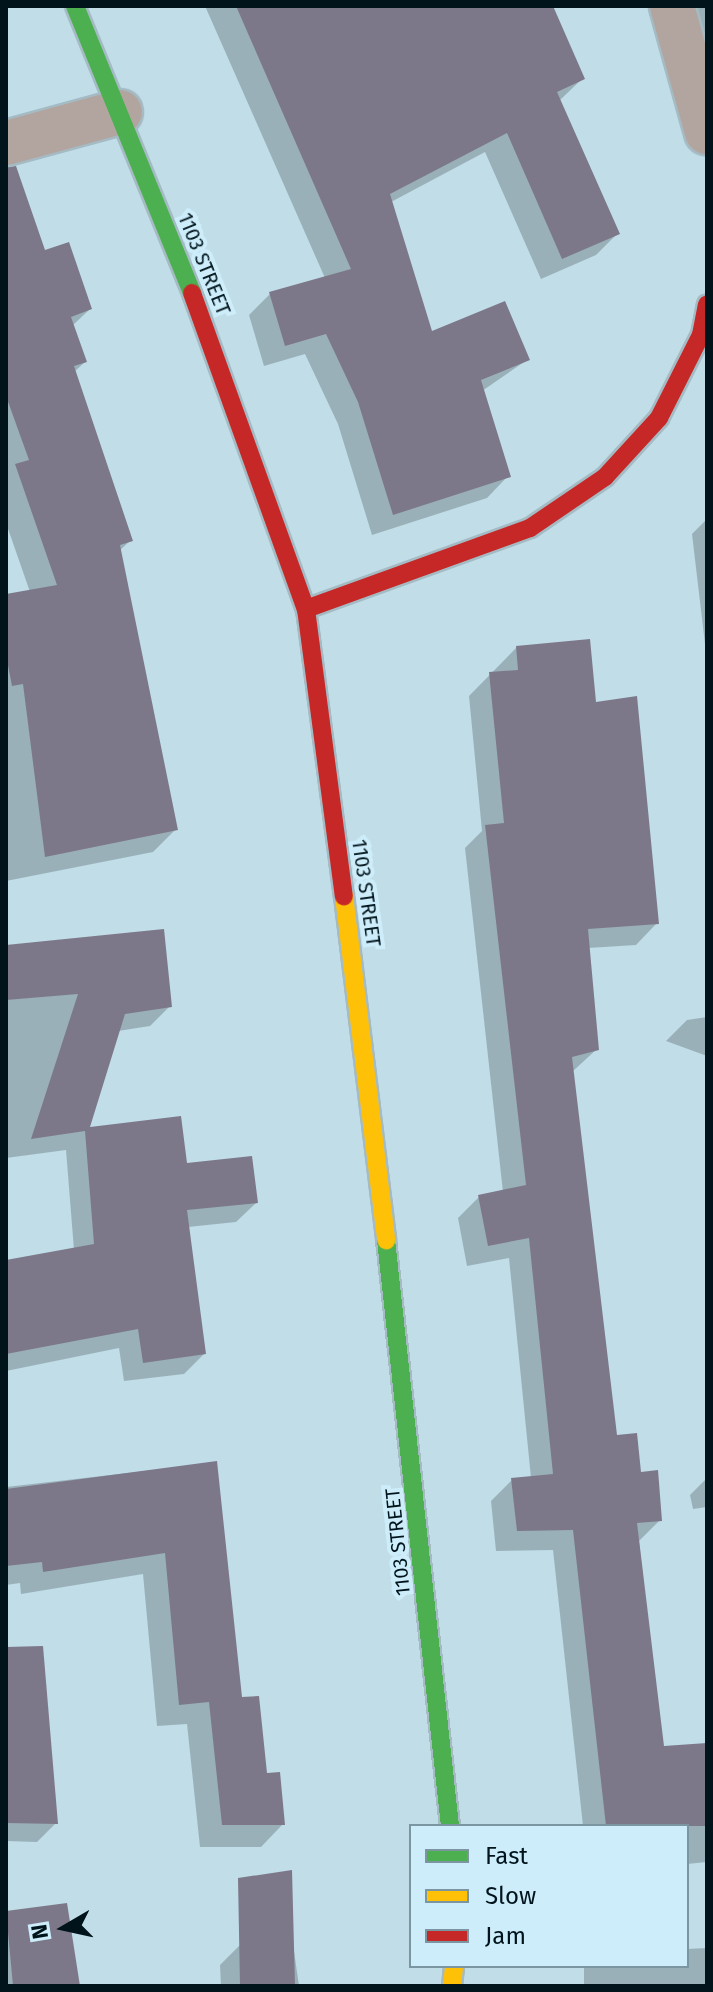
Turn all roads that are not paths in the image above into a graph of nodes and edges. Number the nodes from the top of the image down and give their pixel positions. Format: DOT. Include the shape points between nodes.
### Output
graph roads {
  1 [pos="75,6"];
  2 [pos="672,6"];
  3 [pos="120,112"];
  4 [pos="707,132"];
  5 [pos="6,143"];
  6 [pos="707,305"];
  7 [pos="306,609"];
  8 [pos="450,1824"];
  1 -- 3 [label="street, 1103 STREET"];
  2 -- 4 [label="street"];
  3 -- 5 [label="street"];
  3 -- 7 [label="street, 1103 STREET"];
  6 -- 7 [label="street" via="701,335 659,418 605,477 530,528"];
  7 -- 8 [label="street, 1103 STREET" via="371,1098"];
}
